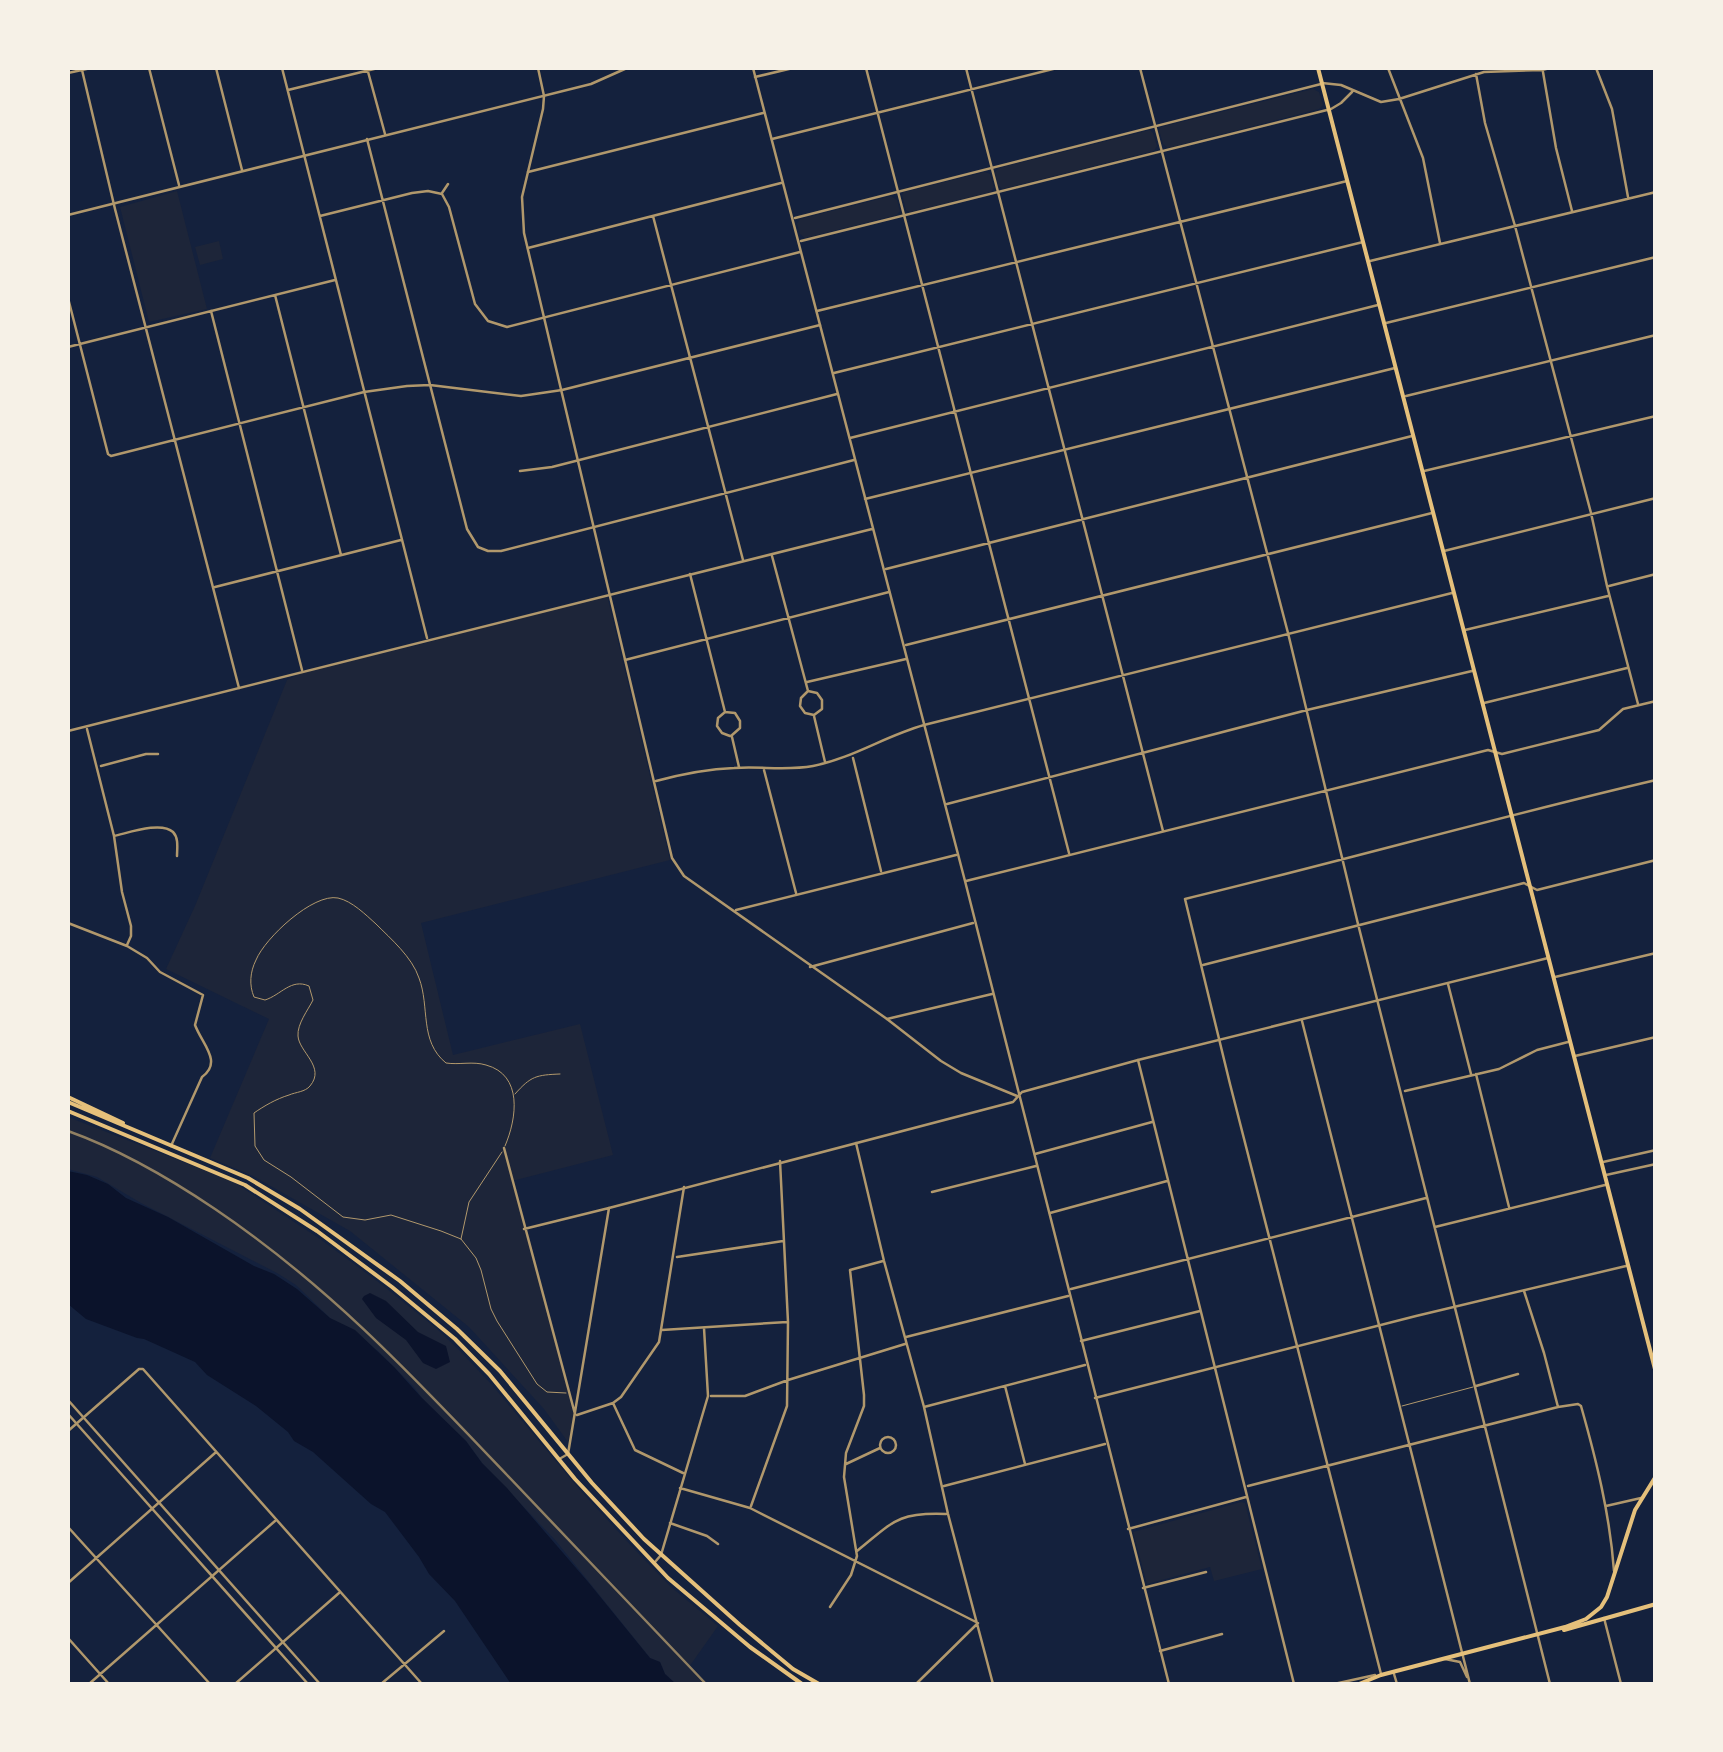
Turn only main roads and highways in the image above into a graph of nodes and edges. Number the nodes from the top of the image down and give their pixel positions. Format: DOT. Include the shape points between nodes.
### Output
graph roads {
  1 [pos="1318,68"];
  2 [pos="68,1100"];
  3 [pos="68,1112"];
  4 [pos="1655,1371"];
  5 [pos="1656,1476"];
  6 [pos="1656,1604"];
  7 [pos="1546,1632"];
  8 [pos="802,1684"];
  9 [pos="819,1684"];
  10 [pos="1359,1684"];
  1 -- 4 [label="main road"];
  2 -- 9 [label="main road" via="248,1178 400,1281 500,1371 592,1484 661,1555"];
  3 -- 8 [label="main road" via="246,1184 392,1287 489,1374 654,1564"];
  5 -- 7 [label="main road" via="1641,1498 1601,1607"];
  6 -- 7 [label="main road"];
  7 -- 10 [label="main road"];
}
